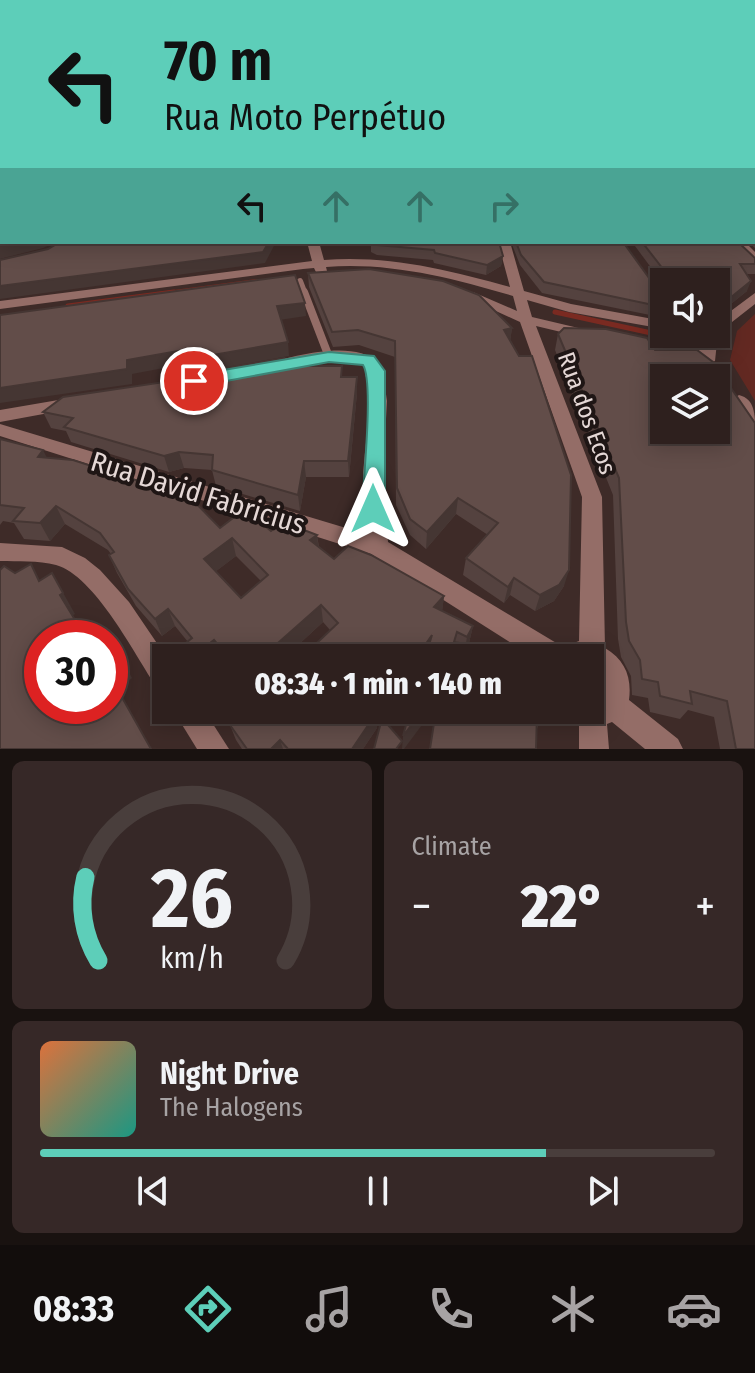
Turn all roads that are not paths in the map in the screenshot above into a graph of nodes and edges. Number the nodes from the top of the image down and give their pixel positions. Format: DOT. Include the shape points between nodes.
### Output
graph roads {
  1 [pos="314,244"];
  2 [pos="362,244"];
  3 [pos="505,244"];
  4 [pos="740,244"];
  5 [pos="755,258"];
  6 [pos="360,261"];
  7 [pos="319,263"];
  8 [pos="392,271"];
  9 [pos="322,279"];
  10 [pos="300,281"];
  11 [pos="235,290"];
  12 [pos="520,295"];
  13 [pos="755,297"];
  14 [pos="0,305"];
  15 [pos="730,318"];
  16 [pos="526,320"];
  17 [pos="650,322"];
  18 [pos="329,357"];
  19 [pos="695,364"];
  20 [pos="253,371"];
  21 [pos="730,387"];
  22 [pos="90,400"];
  23 [pos="0,416"];
  24 [pos="755,423"];
  25 [pos="0,430"];
  26 [pos="378,547"];
  27 [pos="0,552"];
  28 [pos="535,644"];
  29 [pos="580,644"];
  30 [pos="152,659"];
  31 [pos="604,668"];
  32 [pos="604,704"];
  33 [pos="604,712"];
  34 [pos="197,724"];
  35 [pos="596,724"];
  36 [pos="214,749"];
  37 [pos="594,749"];
  38 [pos="668,749"];
  1 -- 7 [label="street"];
  2 -- 6 [label="street"];
  3 -- 12 [label="street, Rua dos Ecos"];
  4 -- 5 [label="street"];
  6 -- 7 [label="street"];
  6 -- 8 [label="street"];
  7 -- 9 [label="street"];
  7 -- 14 [label="street"];
  8 -- 9 [label="street"];
  8 -- 12 [label="street" via="451,274"];
  8 -- 16 [label="street"];
  9 -- 10 [label="street"];
  10 -- 11 [label="street"];
  10 -- 18 [label="lane"];
  12 -- 16 [label="street, Rua dos Ecos"];
  12 -- 17 [label="street"];
  13 -- 15 [label="street"];
  16 -- 19 [label="street"];
  16 -- 29 [label="street, Rua dos Ecos" via="592,497"];
  18 -- 20 [label="street"];
  18 -- 26 [label="street" via="362,358 376,371 373,509"];
  21 -- 24 [label="street"];
  22 -- 23 [label="street"];
  25 -- 26 [label="street, Rua David Fabricius"];
  26 -- 28 [label="street, Rua David Fabricius"];
  27 -- 30 [label="street" via="63,557 83,568"];
  31 -- 32 [label="street" via="614,673 619,691"];
  33 -- 38 [label="street"];
  34 -- 36 [label="street"];
  35 -- 37 [label="street"];
}
